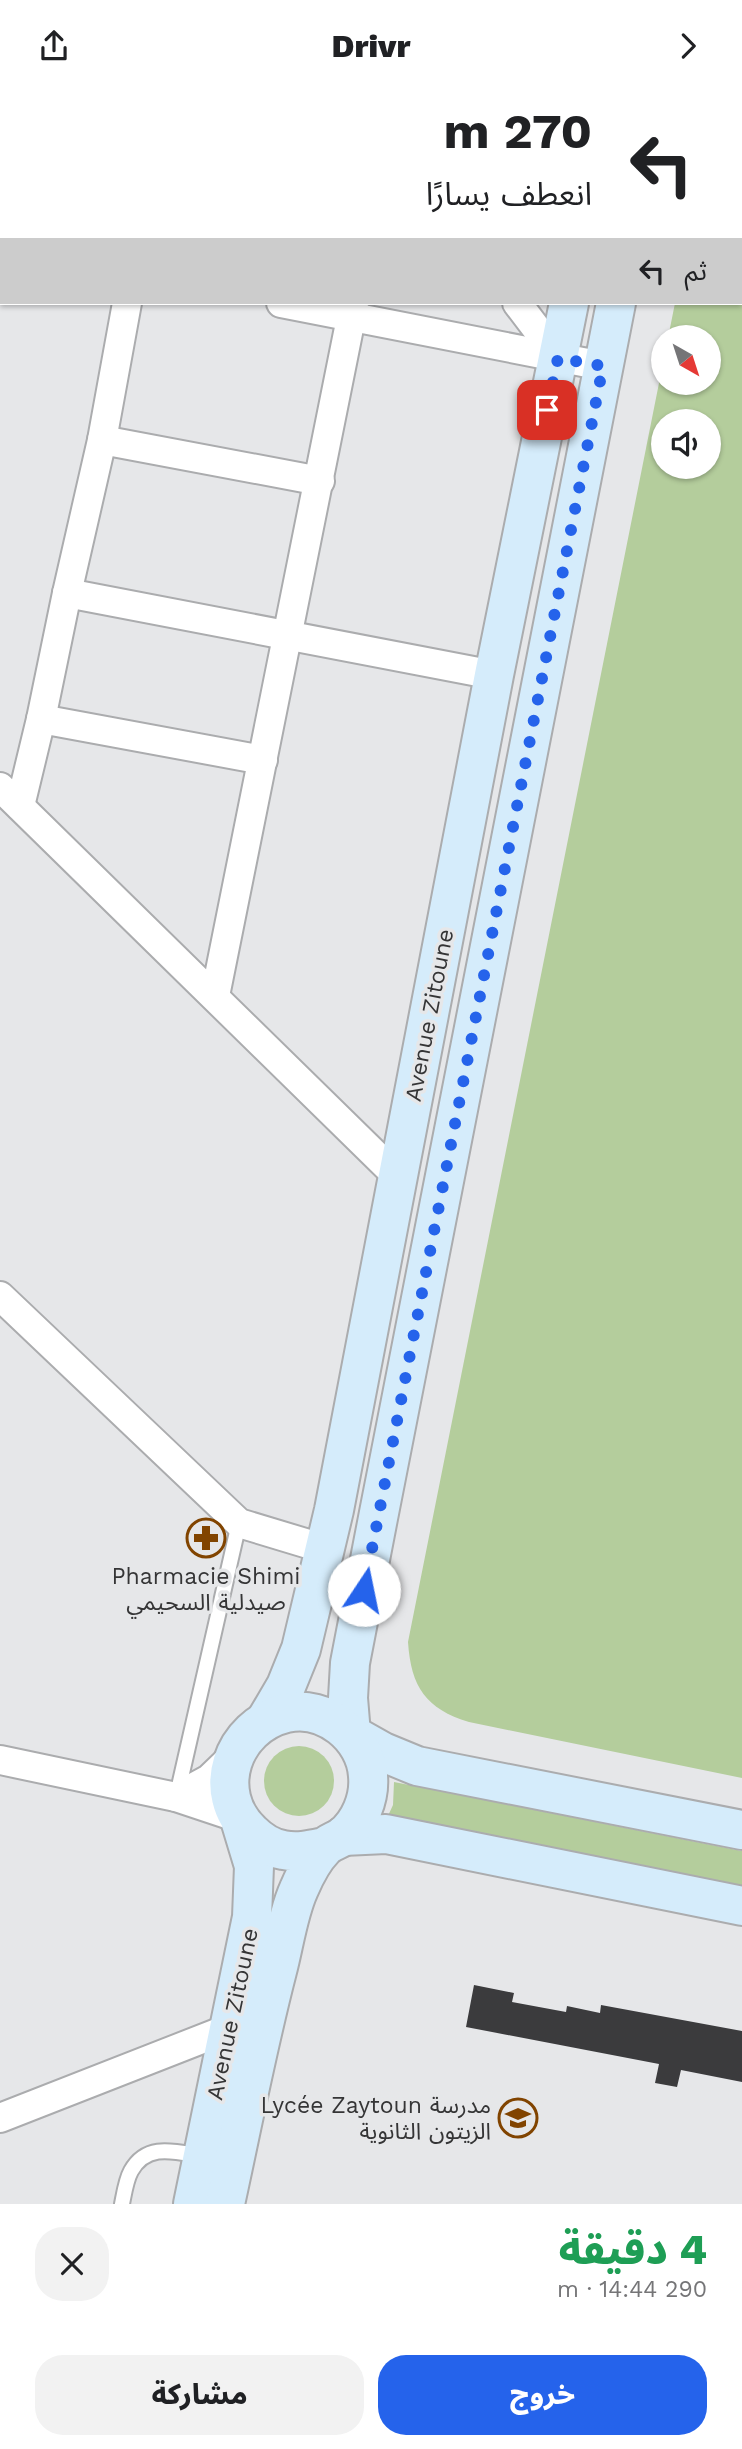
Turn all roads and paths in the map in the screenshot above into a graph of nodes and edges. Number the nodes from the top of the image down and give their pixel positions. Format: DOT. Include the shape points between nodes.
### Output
graph roads {
  1 [pos="127,305"];
  2 [pos="301,305"];
  3 [pos="518,305"];
  4 [pos="569,305"];
  5 [pos="616,305"];
  6 [pos="352,310"];
  7 [pos="558,358"];
  8 [pos="603,366"];
  9 [pos="102,440"];
  10 [pos="320,481"];
  11 [pos="67,593"];
  12 [pos="287,637"];
  13 [pos="495,675"];
  14 [pos="41,719"];
  15 [pos="263,760"];
  16 [pos="10,796"];
  17 [pos="215,996"];
  18 [pos="398,1177"];
  19 [pos="0,1296"];
  20 [pos="239,1523"];
  21 [pos="325,1549"];
  22 [pos="265,1720"];
  23 [pos="351,1734"];
  24 [pos="234,1755"];
  25 [pos="0,1760"];
  26 [pos="176,1797"];
  27 [pos="240,1820"];
  28 [pos="742,1830"];
  29 [pos="334,1841"];
  30 [pos="742,1906"];
  31 [pos="245,2031"];
  32 [pos="0,2118"];
  33 [pos="203,2156"];
  34 [pos="122,2204"];
  35 [pos="193,2204"];
  36 [pos="225,2204"];
  1 -- 9 [label="street"];
  2 -- 6 [label="street"];
  3 -- 7 [label="street"];
  4 -- 7 [label="main road, Avenue Zitoune"];
  5 -- 8 [label="main road, Avenue Zitoune"];
  6 -- 7 [label="street"];
  6 -- 10 [label="street"];
  7 -- 8 [label="street"];
  7 -- 13 [label="main road, Avenue Zitoune"];
  8 -- 23 [label="main road, Avenue Zitoune" via="353,1650 348,1698"];
  9 -- 10 [label="street"];
  9 -- 11 [label="street"];
  10 -- 12 [label="street"];
  11 -- 12 [label="street"];
  11 -- 14 [label="street"];
  12 -- 13 [label="street"];
  12 -- 15 [label="street"];
  13 -- 18 [label="main road, Avenue Zitoune"];
  14 -- 15 [label="street"];
  14 -- 16 [label="street"];
  15 -- 17 [label="street"];
  16 -- 17 [label="street"];
  17 -- 18 [label="street"];
  18 -- 21 [label="main road, Avenue Zitoune"];
  19 -- 20 [label="street"];
  20 -- 21 [label="street"];
  20 -- 26 [label="lane"];
  21 -- 22 [label="main road, Avenue Zitoune" via="301,1649"];
  22 -- 23 [label="main road" via="288,1712 312,1713"];
  22 -- 24 [label="main road" via="247,1734"];
  23 -- 28 [label="main road" via="418,1766"];
  23 -- 29 [label="main road" via="363,1753 367,1797 358,1818"];
  24 -- 26 [label="street" via="209,1779"];
  24 -- 27 [label="main road" via="228,1778"];
  25 -- 26 [label="street"];
  26 -- 27 [label="street"];
  27 -- 29 [label="main road" via="259,1840 280,1850 302,1852"];
  27 -- 31 [label="main road, Avenue Zitoune" via="254,1866"];
  29 -- 30 [label="main road" via="386,1834"];
  29 -- 31 [label="main road, Avenue Zitoune" via="298,1891"];
  31 -- 32 [label="street"];
  31 -- 33 [label="main road, Avenue Zitoune"];
  31 -- 36 [label="main road, Avenue Zitoune"];
  33 -- 34 [label="lane" via="163,2150 148,2154 131,2171"];
  33 -- 35 [label="main road, Avenue Zitoune"];
}
